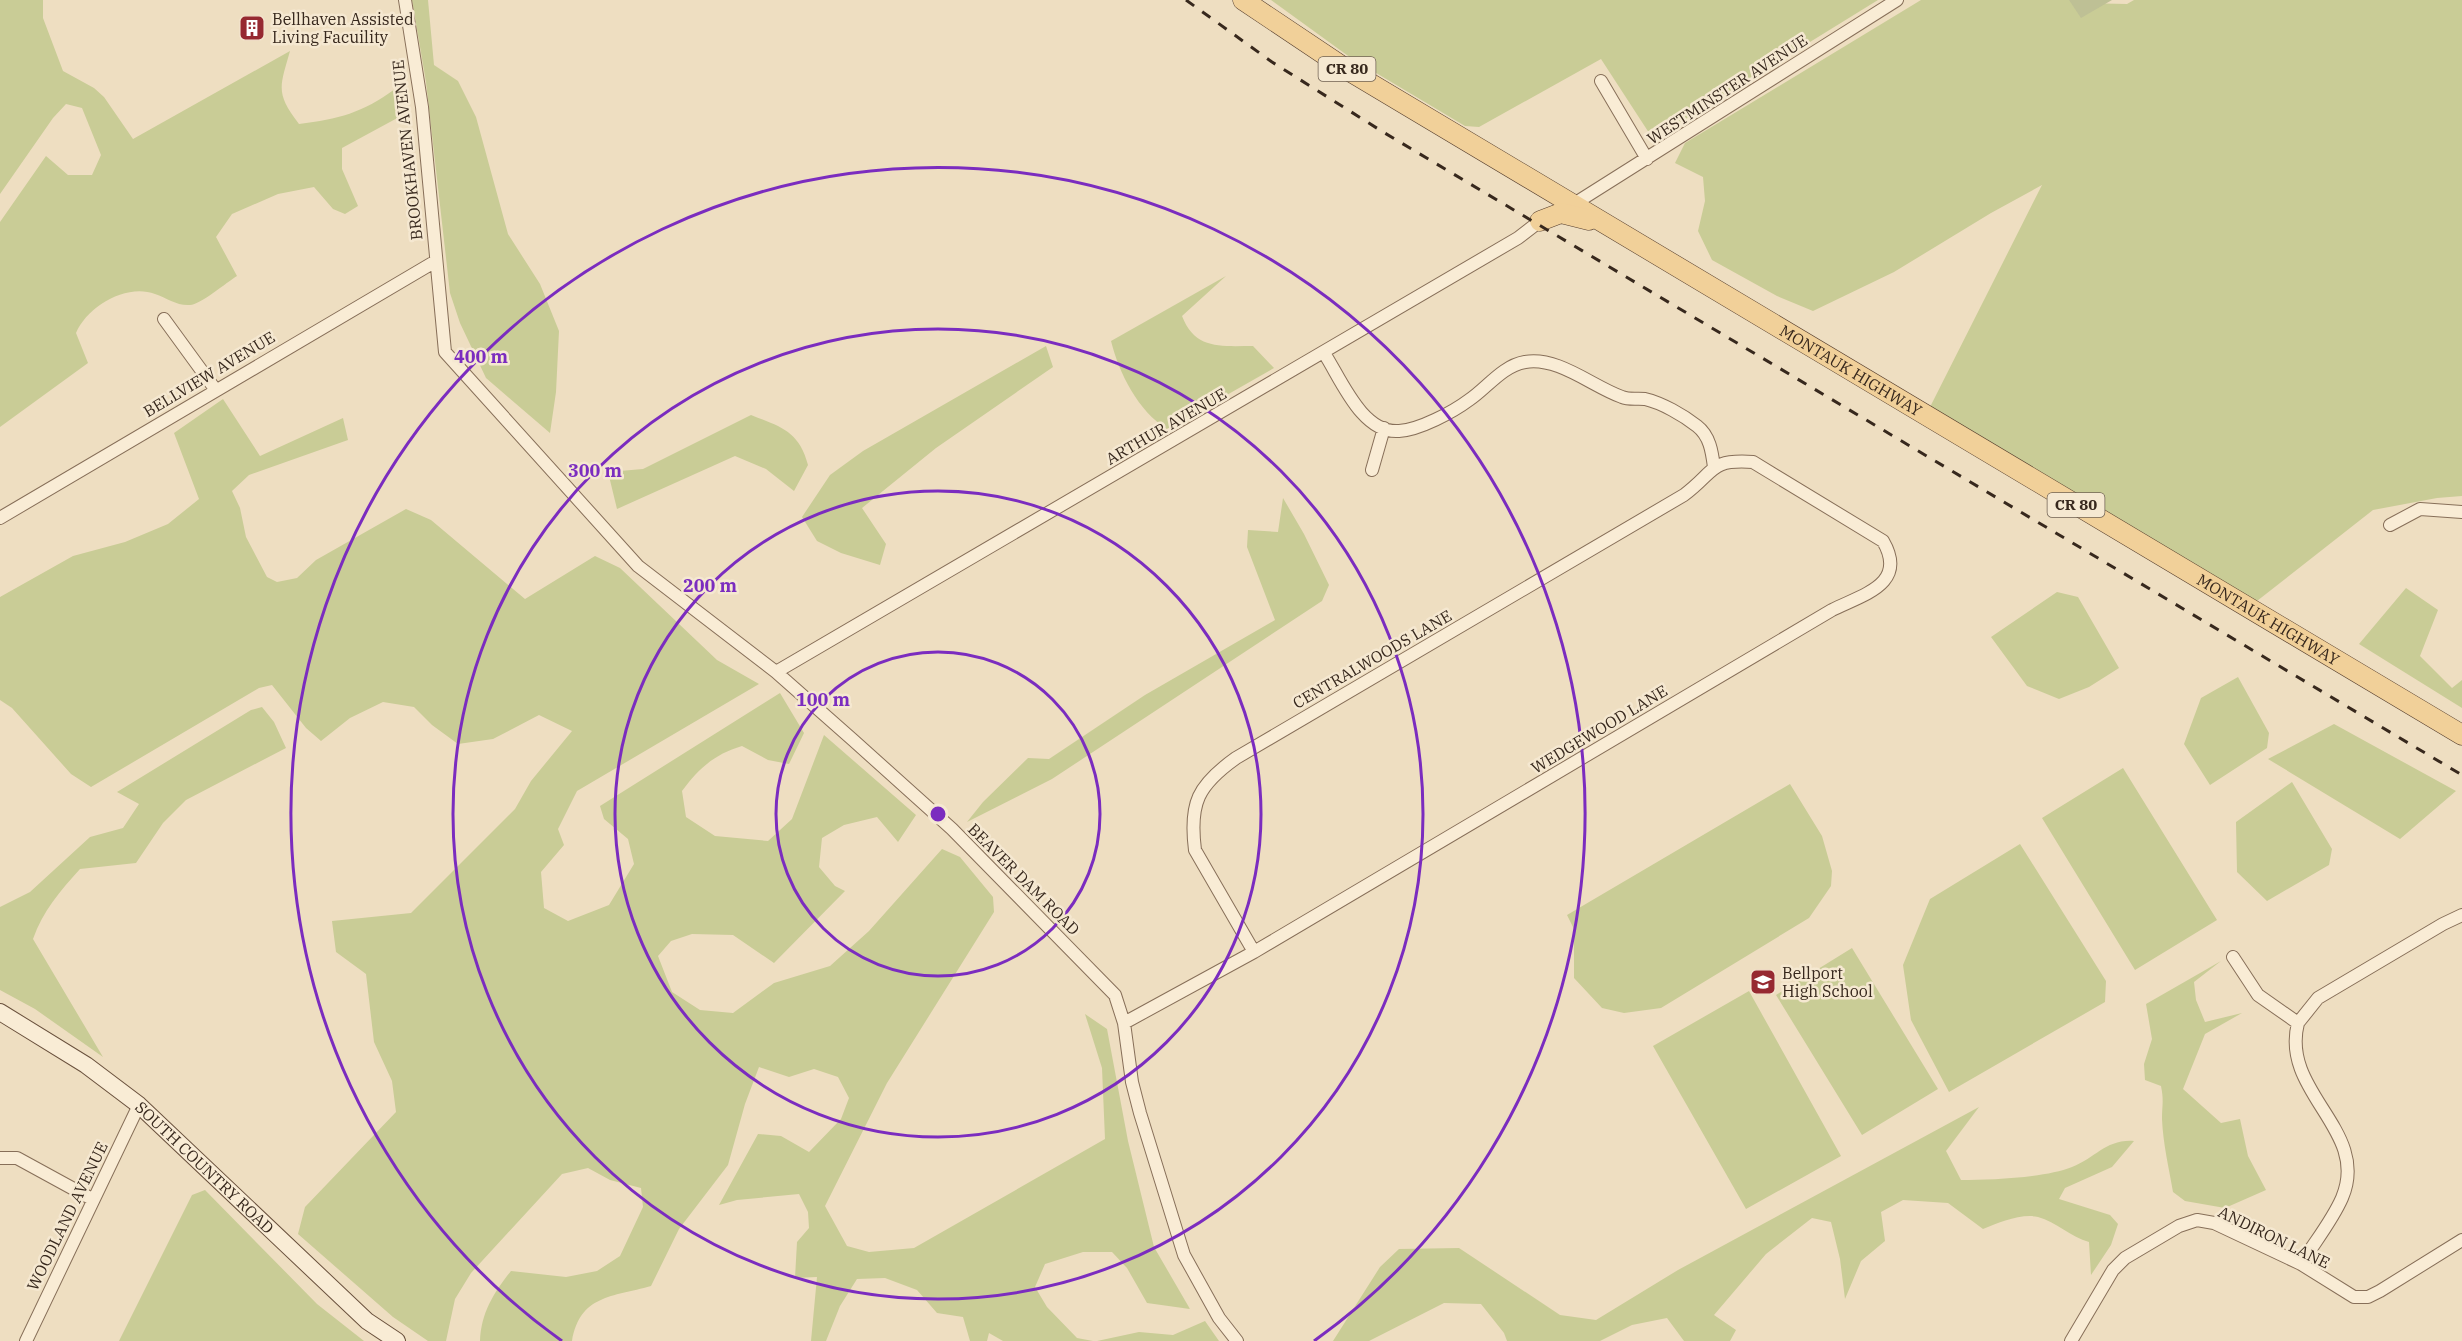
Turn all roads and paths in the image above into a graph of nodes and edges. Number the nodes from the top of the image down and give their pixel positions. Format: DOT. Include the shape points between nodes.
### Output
graph roads {
  1 [pos="405,0"];
  2 [pos="1243,0"];
  3 [pos="1897,0"];
  4 [pos="1601,81"];
  5 [pos="1647,159"];
  6 [pos="1518,170"];
  7 [pos="1568,200"];
  8 [pos="1540,221"];
  9 [pos="1612,226"];
  10 [pos="436,261"];
  11 [pos="165,319"];
  12 [pos="1324,353"];
  13 [pos="214,389"];
  14 [pos="1384,428"];
  15 [pos="1714,467"];
  16 [pos="1372,470"];
  17 [pos="2462,512"];
  18 [pos="0,518"];
  19 [pos="2390,525"];
  20 [pos="776,672"];
  21 [pos="2462,735"];
  22 [pos="2462,915"];
  23 [pos="1254,952"];
  24 [pos="2233,957"];
  25 [pos="0,1012"];
  26 [pos="1124,1023"];
  27 [pos="2298,1023"];
  28 [pos="140,1105"];
  29 [pos="0,1158"];
  30 [pos="92,1199"];
  31 [pos="2462,1240"];
  32 [pos="2301,1264"];
  33 [pos="26,1341"];
  34 [pos="397,1341"];
  35 [pos="1237,1341"];
  36 [pos="2071,1341"];
  1 -- 10 [label="street, BROOKHAVEN AVENUE" via="422,107"];
  2 -- 6 [label="main road, MONTAUK HIGHWAY / CR 80" via="1317,51"];
  3 -- 5 [label="street, WESTMINSTER AVENUE"];
  4 -- 5 [label="street"];
  5 -- 7 [label="street, WESTMINSTER AVENUE"];
  6 -- 7 [label="main road, MONTAUK HIGHWAY / CR 80"];
  6 -- 8 [label="main road" via="1539,199"];
  7 -- 8 [label="street, ARTHUR AVENUE"];
  7 -- 9 [label="main road, MONTAUK HIGHWAY / CR 80"];
  8 -- 9 [label="main road" via="1566,214"];
  8 -- 12 [label="street, ARTHUR AVENUE" via="1518,238"];
  9 -- 21 [label="main road, MONTAUK HIGHWAY / CR 80"];
  10 -- 13 [label="street, BELLVIEW AVENUE"];
  10 -- 20 [label="street, BEAVER DAM ROAD" via="445,352 638,566"];
  11 -- 13 [label="street"];
  12 -- 14 [label="street" via="1357,408 1372,424"];
  12 -- 20 [label="street, ARTHUR AVENUE"];
  13 -- 18 [label="street, BELLVIEW AVENUE"];
  14 -- 15 [label="street" via="1399,431 1432,421 1469,401 1507,369 1525,362 1548,364 1623,398 1662,405 1699,427 1707,437"];
  14 -- 16 [label="street"];
  15 -- 23 [label="street, CENTRALWOODS LANE" via="1684,495 1212,775 1200,792 1195,812 1196,850"];
  15 -- 23 [label="street, WEDGEWOOD LANE" via="1728,460 1753,462 1882,541 1890,554 1889,577"];
  17 -- 19 [label="street" via="2420,509"];
  20 -- 26 [label="street, BEAVER DAM ROAD" via="952,829 1115,995"];
  22 -- 27 [label="street" via="2318,998"];
  23 -- 26 [label="street, WEDGEWOOD LANE"];
  24 -- 27 [label="street" via="2258,995"];
  25 -- 28 [label="main road, SOUTH COUNTRY ROAD" via="86,1065"];
  26 -- 35 [label="street, BEAVER DAM ROAD" via="1135,1093 1184,1255 1219,1318"];
  27 -- 32 [label="street" via="2296,1058 2304,1078 2339,1133 2348,1170 2343,1196"];
  28 -- 30 [label="street, WOODLAND AVENUE"];
  28 -- 34 [label="main road, SOUTH COUNTRY ROAD" via="367,1321"];
  29 -- 30 [label="street" via="17,1158"];
  30 -- 33 [label="street, WOODLAND AVENUE"];
  31 -- 32 [label="street, ANDIRON LANE" via="2368,1297 2354,1297"];
  32 -- 36 [label="street, ANDIRON LANE" via="2214,1223 2197,1220 2179,1226 2113,1270"];
}
